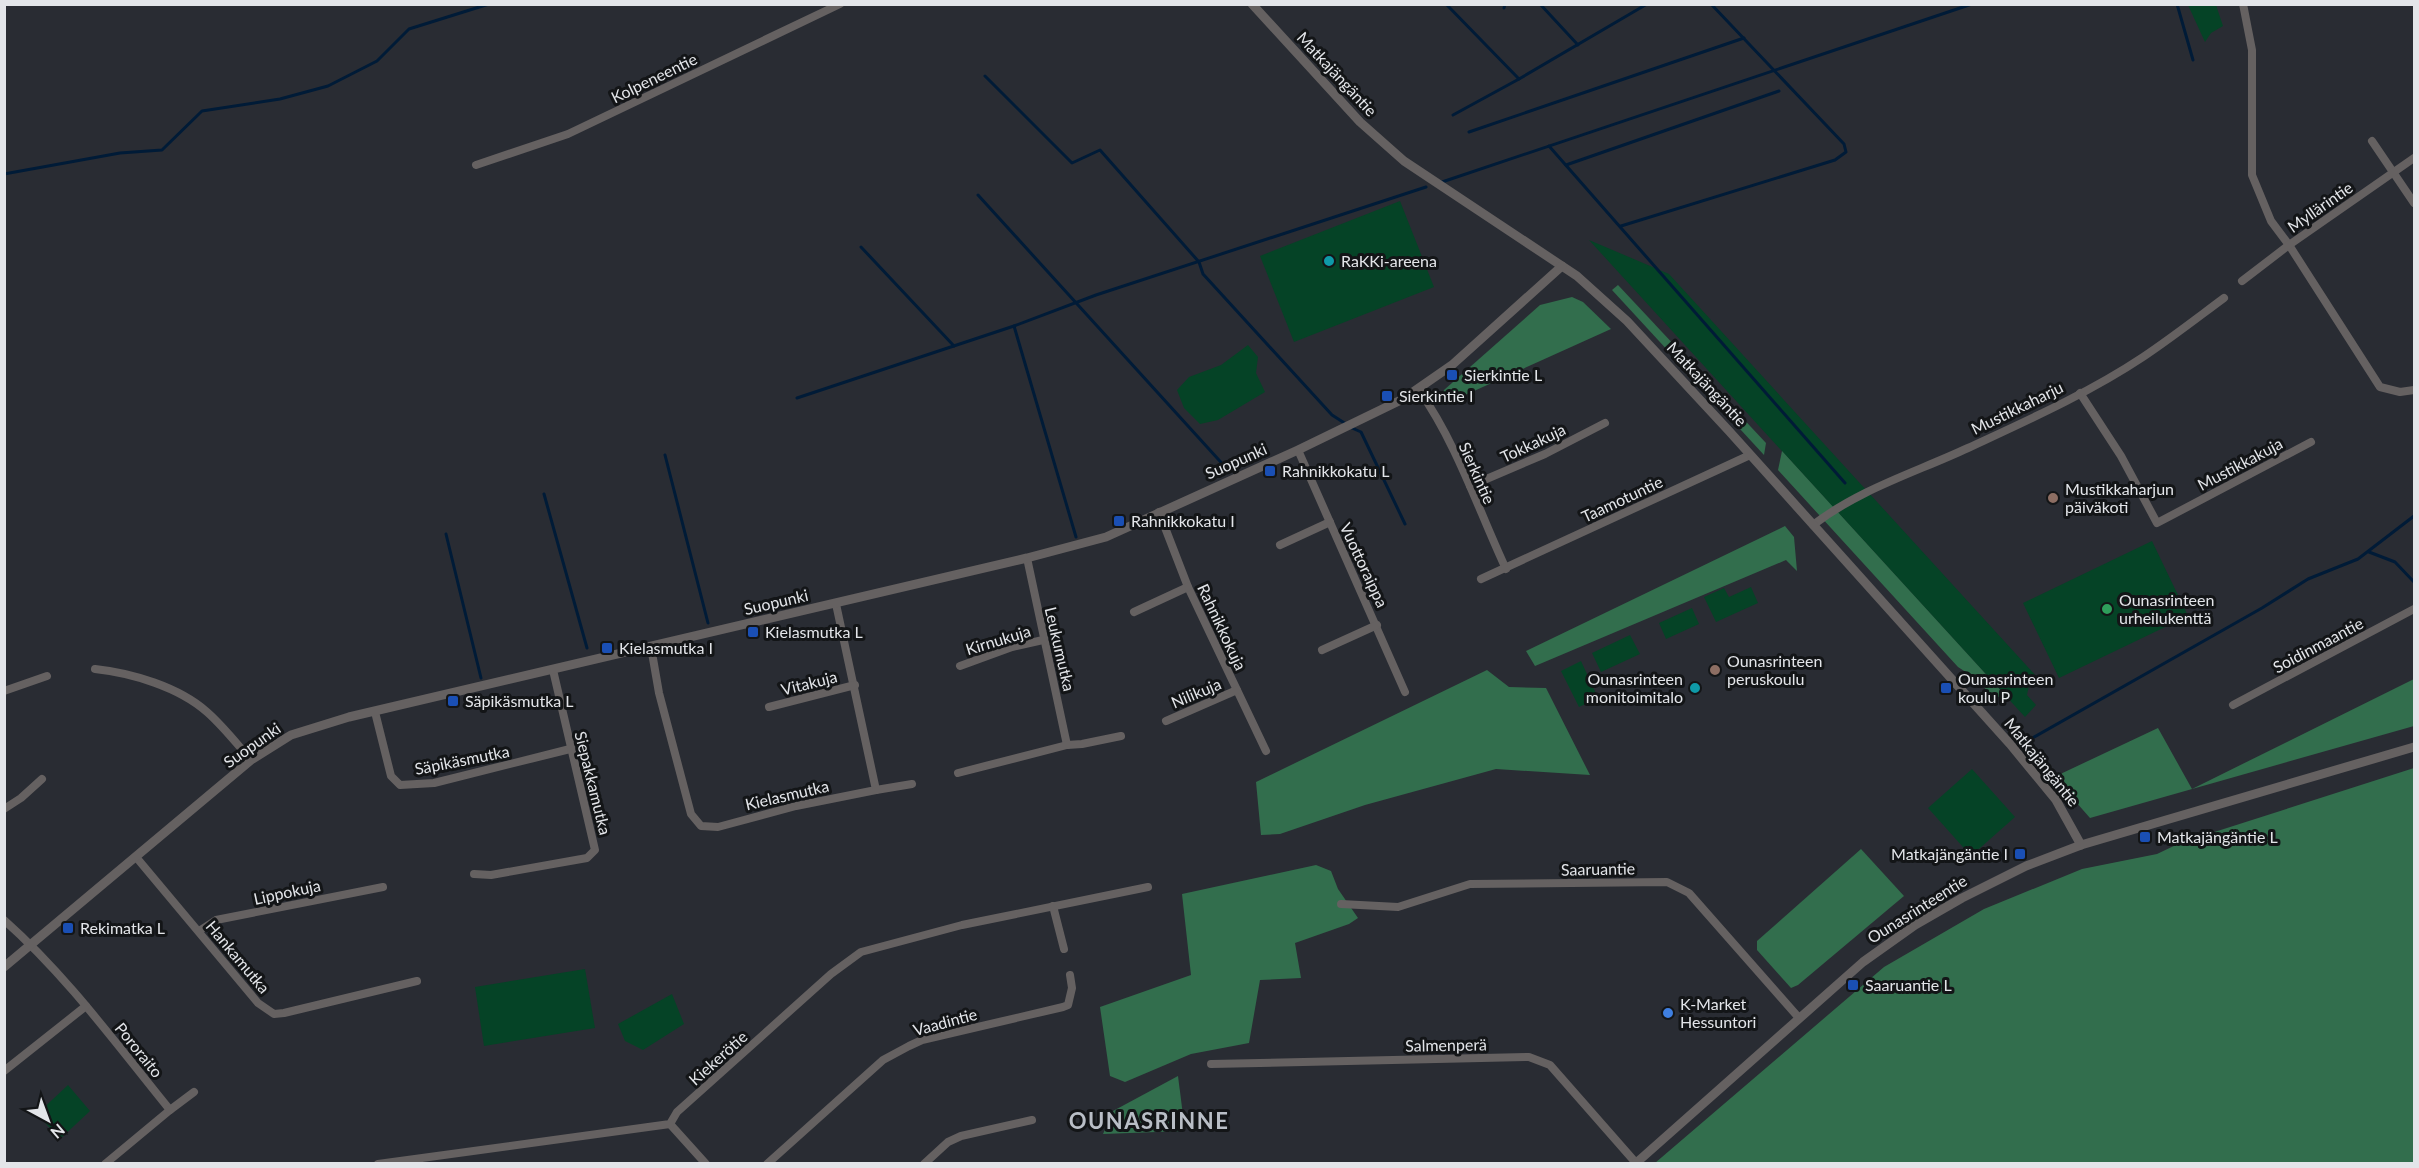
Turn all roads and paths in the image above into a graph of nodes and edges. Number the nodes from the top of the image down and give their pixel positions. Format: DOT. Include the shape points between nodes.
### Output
graph roads {
  1 [pos="840,4"];
  2 [pos="1252,4"];
  3 [pos="2243,4"];
  4 [pos="2372,141"];
  5 [pos="2415,158"];
  6 [pos="476,165"];
  7 [pos="2394,173"];
  8 [pos="2415,203"];
  9 [pos="2289,245"];
  10 [pos="1562,266"];
  11 [pos="2242,281"];
  12 [pos="2224,298"];
  13 [pos="1419,390"];
  14 [pos="2415,390"];
  15 [pos="2080,393"];
  16 [pos="1605,423"];
  17 [pos="2311,442"];
  18 [pos="1298,450"];
  19 [pos="1750,454"];
  20 [pos="1470,486"];
  21 [pos="1159,512"];
  22 [pos="1330,522"];
  23 [pos="1813,525"];
  24 [pos="1280,545"];
  25 [pos="1027,558"];
  26 [pos="1506,569"];
  27 [pos="1481,579"];
  28 [pos="1188,587"];
  29 [pos="836,604"];
  30 [pos="2415,609"];
  31 [pos="1134,612"];
  32 [pos="1377,625"];
  33 [pos="1043,640"];
  34 [pos="651,647"];
  35 [pos="1322,650"];
  36 [pos="960,666"];
  37 [pos="95,669"];
  38 [pos="553,670"];
  39 [pos="46,676"];
  40 [pos="855,685"];
  41 [pos="1237,690"];
  42 [pos="4,691"];
  43 [pos="1406,692"];
  44 [pos="2233,705"];
  45 [pos="769,707"];
  46 [pos="375,712"];
  47 [pos="1166,721"];
  48 [pos="1121,736"];
  49 [pos="1067,745"];
  50 [pos="2415,747"];
  51 [pos="570,749"];
  52 [pos="1266,751"];
  53 [pos="251,760"];
  54 [pos="958,773"];
  55 [pos="42,779"];
  56 [pos="912,784"];
  57 [pos="876,790"];
  58 [pos="4,809"];
  59 [pos="2081,845"];
  60 [pos="136,857"];
  61 [pos="474,874"];
  62 [pos="383,887"];
  63 [pos="1148,887"];
  64 [pos="1341,904"];
  65 [pos="1053,906"];
  66 [pos="4,920"];
  67 [pos="199,931"];
  68 [pos="31,945"];
  69 [pos="1064,950"];
  70 [pos="4,967"];
  71 [pos="1070,975"];
  72 [pos="417,981"];
  73 [pos="86,1006"];
  74 [pos="1799,1018"];
  75 [pos="1211,1064"];
  76 [pos="4,1071"];
  77 [pos="194,1092"];
  78 [pos="170,1110"];
  79 [pos="1032,1120"];
  80 [pos="670,1124"];
  81 [pos="1635,1163"];
  82 [pos="105,1164"];
  83 [pos="378,1164"];
  84 [pos="706,1164"];
  85 [pos="767,1164"];
  86 [pos="924,1164"];
  1 -- 6 [label="street, Kolpeneentie" via="568,134"];
  2 -- 10 [label="street, Matkajängäntie" via="1360,122 1404,161"];
  3 -- 9 [label="street" via="2252,50 2252,175 2271,221"];
  4 -- 7 [label="street"];
  5 -- 7 [label="street, Myllärintie"];
  7 -- 8 [label="street"];
  7 -- 9 [label="street, Myllärintie"];
  9 -- 11 [label="street, Myllärintie"];
  9 -- 14 [label="street" via="2380,387 2400,392"];
  10 -- 13 [label="street, Suopunki"];
  10 -- 19 [label="street, Matkajängäntie" via="1597,291 1627,321"];
  12 -- 15 [label="street, Mustikkaharju" via="2141,358"];
  13 -- 18 [label="street, Suopunki"];
  13 -- 20 [label="street, Sierkintie"];
  15 -- 17 [label="street, Mustikkakuja" via="2121,456 2157,523"];
  15 -- 23 [label="street, Mustikkaharju" via="1966,449 1863,492"];
  16 -- 20 [label="street, Tokkakuja"];
  18 -- 21 [label="street, Suopunki"];
  18 -- 22 [label="street, Vuottoraippa"];
  19 -- 23 [label="street, Matkajängäntie"];
  19 -- 26 [label="street, Taamotuntie"];
  20 -- 26 [label="street, Sierkintie"];
  21 -- 25 [label="street, Suopunki" via="1106,537"];
  21 -- 28 [label="street, Rahnikkokuja"];
  22 -- 24 [label="street"];
  22 -- 32 [label="street, Vuottoraippa"];
  23 -- 59 [label="street, Matkajängäntie" via="2017,751 2056,800"];
  25 -- 29 [label="street, Suopunki"];
  25 -- 33 [label="street, Leukumutka"];
  26 -- 27 [label="street, Taamotuntie"];
  28 -- 31 [label="street"];
  28 -- 41 [label="street, Rahnikkokuja"];
  29 -- 34 [label="street, Suopunki"];
  29 -- 40 [label="street"];
  30 -- 44 [label="street, Soidinmaantie"];
  32 -- 35 [label="street"];
  32 -- 43 [label="street, Vuottoraippa"];
  33 -- 36 [label="street, Kirnukuja"];
  33 -- 49 [label="street, Leukumutka"];
  34 -- 38 [label="street, Suopunki"];
  34 -- 57 [label="street, Kielasmutka" via="659,693 692,814 701,826 718,827"];
  37 -- 53 [label="street" via="119,672 189,699 207,712"];
  38 -- 46 [label="street, Suopunki"];
  38 -- 51 [label="street, Siepakkamutka"];
  39 -- 42 [label="street"];
  40 -- 45 [label="street, Vitakuja"];
  40 -- 57 [label="street"];
  41 -- 47 [label="street, Nilikuja"];
  41 -- 52 [label="street, Rahnikkokuja"];
  46 -- 51 [label="street, Säpikäsmutka" via="391,776 400,785 434,783"];
  46 -- 53 [label="street, Suopunki" via="291,735"];
  48 -- 49 [label="street"];
  49 -- 54 [label="street"];
  50 -- 59 [label="street, Ounasrinteentie"];
  51 -- 61 [label="street, Siepakkamutka" via="593,854 490,875"];
  53 -- 60 [label="street, Suopunki"];
  55 -- 58 [label="street"];
  56 -- 57 [label="street"];
  59 -- 74 [label="street, Ounasrinteentie" via="1991,882 1915,925 1863,962"];
  60 -- 67 [label="street, Hankamutka"];
  60 -- 68 [label="street, Suopunki"];
  62 -- 67 [label="street, Lippokuja" via="216,920"];
  63 -- 65 [label="street, Kiekerötie"];
  64 -- 74 [label="street, Saaruantie" via="1398,907 1470,884 1667,882 1689,893"];
  65 -- 69 [label="street"];
  65 -- 80 [label="street, Kiekerötie" via="882,945 852,956 677,1112"];
  66 -- 68 [label="street, Pororaito"];
  67 -- 72 [label="street, Hankamutka" via="258,1003 274,1014"];
  68 -- 70 [label="street, Suopunki"];
  68 -- 73 [label="street, Pororaito"];
  71 -- 85 [label="street, Vaadintie" via="1068,1005 922,1040 883,1060"];
  73 -- 76 [label="street"];
  73 -- 78 [label="street, Pororaito"];
  74 -- 81 [label="street, Ounasrinteentie"];
  75 -- 81 [label="street, Salmenperä" via="1529,1056 1550,1065"];
  77 -- 78 [label="street"];
  78 -- 82 [label="street"];
  79 -- 86 [label="street" via="961,1136 948,1142"];
  80 -- 83 [label="street"];
  80 -- 84 [label="street"];
}
